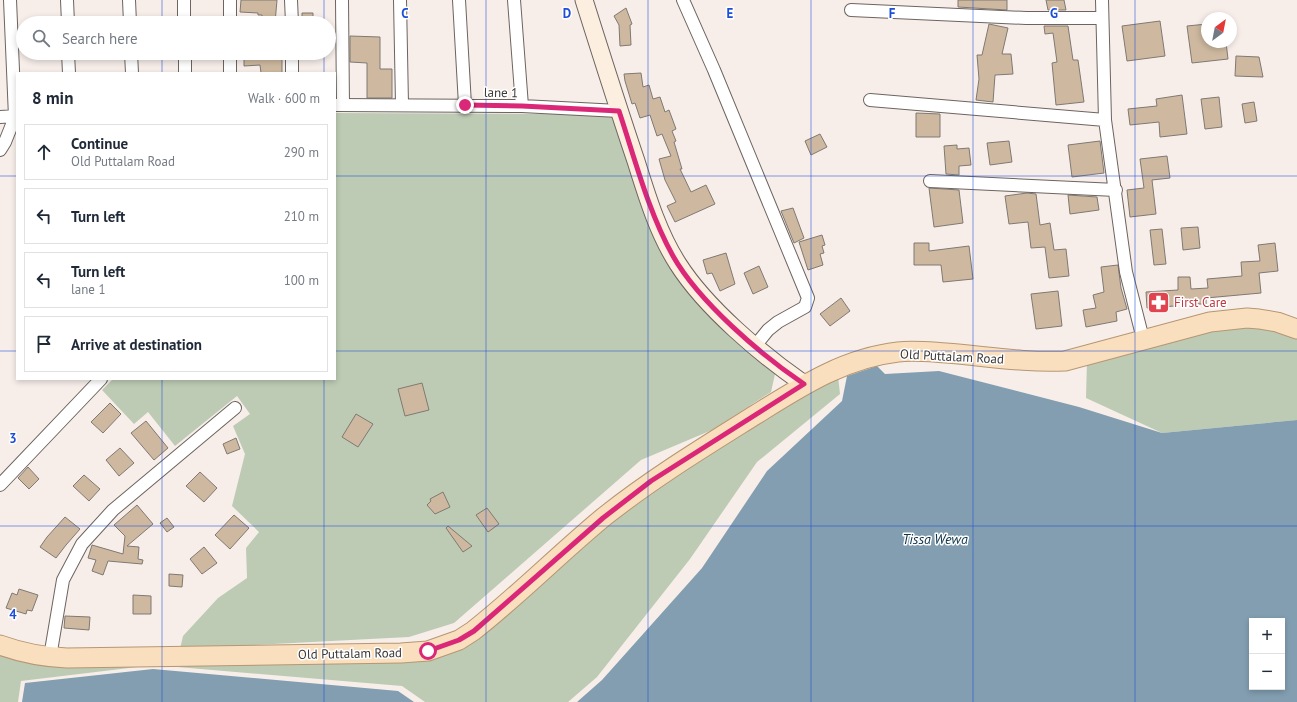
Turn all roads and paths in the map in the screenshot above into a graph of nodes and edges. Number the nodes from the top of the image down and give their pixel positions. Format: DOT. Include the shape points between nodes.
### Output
graph roads {
  1 [pos="10,0"];
  2 [pos="68,0"];
  3 [pos="129,0"];
  4 [pos="184,0"];
  5 [pos="230,0"];
  6 [pos="291,0"];
  7 [pos="342,0"];
  8 [pos="400,0"];
  9 [pos="459,0"];
  10 [pos="514,0"];
  11 [pos="584,0"];
  12 [pos="683,0"];
  13 [pos="1102,0"];
  14 [pos="851,10"];
  15 [pos="68,16"];
  16 [pos="130,16"];
  17 [pos="184,16"];
  18 [pos="230,16"];
  19 [pos="292,16"];
  20 [pos="1102,18"];
  21 [pos="68,60"];
  22 [pos="131,60"];
  23 [pos="184,60"];
  24 [pos="230,60"];
  25 [pos="292,60"];
  26 [pos="69,72"];
  27 [pos="132,72"];
  28 [pos="185,72"];
  29 [pos="230,72"];
  30 [pos="292,72"];
  31 [pos="870,100"];
  32 [pos="402,104"];
  33 [pos="339,105"];
  34 [pos="465,105"];
  35 [pos="522,106"];
  36 [pos="619,111"];
  37 [pos="0,117"];
  38 [pos="16,117"];
  39 [pos="1105,120"];
  40 [pos="0,150"];
  41 [pos="930,181"];
  42 [pos="1116,190"];
  43 [pos="1297,329"];
  44 [pos="1143,339"];
  45 [pos="755,346"];
  46 [pos="100,380"];
  47 [pos="804,384"];
  48 [pos="235,408"];
  49 [pos="0,485"];
  50 [pos="0,645"];
  51 [pos="50,657"];
  1 -- 38 [label="street"];
  2 -- 15 [label="street"];
  3 -- 16 [label="street"];
  4 -- 17 [label="street"];
  5 -- 18 [label="street"];
  6 -- 19 [label="street"];
  7 -- 33 [label="street"];
  8 -- 32 [label="street"];
  9 -- 34 [label="street"];
  10 -- 35 [label="street"];
  11 -- 36 [label="main road"];
  12 -- 45 [label="street" via="808,298 805,306 768,330"];
  13 -- 20 [label="street"];
  14 -- 20 [label="street" via="1026,18"];
  20 -- 39 [label="street"];
  21 -- 26 [label="street"];
  22 -- 27 [label="street"];
  23 -- 28 [label="street"];
  24 -- 29 [label="street"];
  25 -- 30 [label="street"];
  31 -- 39 [label="street"];
  32 -- 33 [label="street, lane 1"];
  32 -- 34 [label="street, lane 1"];
  34 -- 35 [label="street, lane 1"];
  35 -- 36 [label="street, lane 1"];
  36 -- 45 [label="main road" via="654,214 673,256 706,299"];
  37 -- 38 [label="street"];
  38 -- 40 [label="street"];
  39 -- 42 [label="street"];
  41 -- 42 [label="street"];
  42 -- 44 [label="street" via="1126,272"];
  43 -- 44 [label="main road, Old Puttalam Road" via="1269,320 1247,318 1210,322"];
  44 -- 47 [label="main road, Old Puttalam Road" via="1093,354 1052,361 899,352 842,366"];
  45 -- 47 [label="main road"];
  46 -- 49 [label="street"];
  47 -- 51 [label="main road, Old Puttalam Road" via="651,481 603,518 479,626 459,640 443,646 428,651 401,653"];
  48 -- 51 [label="street" via="113,510 82,544 63,580"];
  50 -- 51 [label="main road, Old Puttalam Road"];
}
